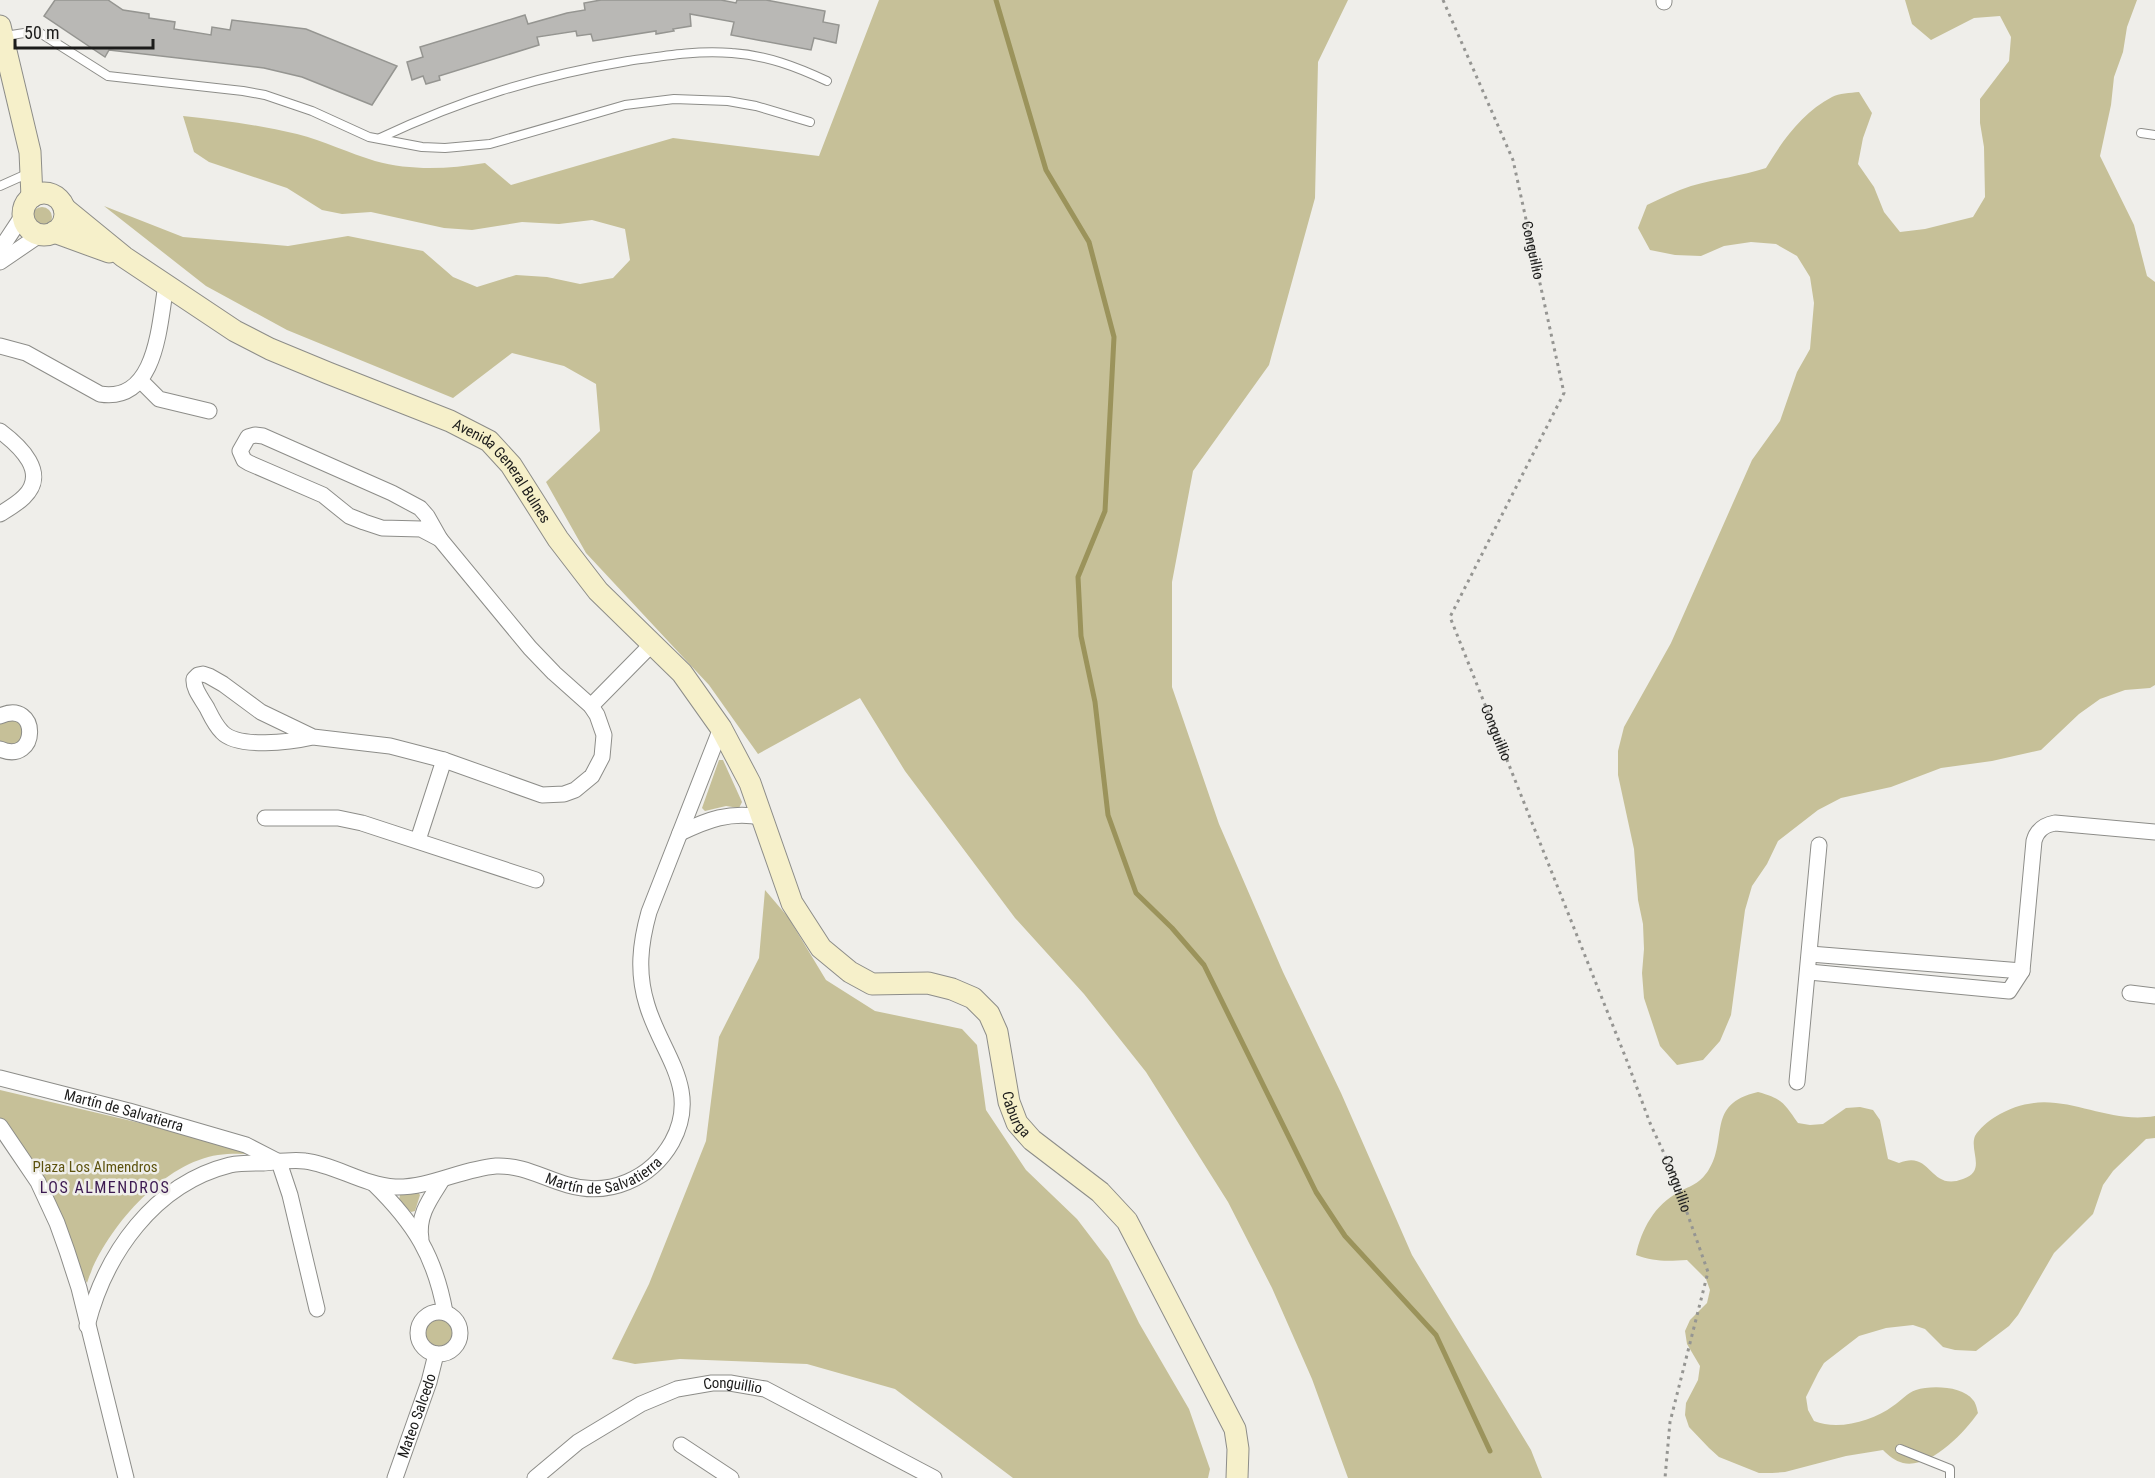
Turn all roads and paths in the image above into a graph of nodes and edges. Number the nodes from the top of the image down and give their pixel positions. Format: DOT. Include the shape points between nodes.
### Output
graph roads {
  1 [pos="1443,0"];
  2 [pos="1,31"];
  3 [pos="827,81"];
  4 [pos="810,122"];
  5 [pos="2140,134"];
  6 [pos="2155,135"];
  7 [pos="380,138"];
  8 [pos="30,162"];
  9 [pos="0,186"];
  10 [pos="43,204"];
  11 [pos="48,233"];
  12 [pos="0,250"];
  13 [pos="124,257"];
  14 [pos="0,262"];
  15 [pos="166,285"];
  16 [pos="0,346"];
  17 [pos="141,381"];
  18 [pos="209,411"];
  19 [pos="0,431"];
  20 [pos="0,514"];
  21 [pos="440,539"];
  22 [pos="652,644"];
  23 [pos="591,706"];
  24 [pos="4,713"];
  25 [pos="721,728"];
  26 [pos="313,737"];
  27 [pos="0,749"];
  28 [pos="444,760"];
  29 [pos="761,817"];
  30 [pos="266,818"];
  31 [pos="2155,832"];
  32 [pos="680,833"];
  33 [pos="418,840"];
  34 [pos="1819,844"];
  35 [pos="536,880"];
  36 [pos="1810,954"];
  37 [pos="2022,971"];
  38 [pos="1809,972"];
  39 [pos="2130,993"];
  40 [pos="2155,996"];
  41 [pos="0,1078"];
  42 [pos="1797,1082"];
  43 [pos="0,1126"];
  44 [pos="279,1162"];
  45 [pos="442,1180"];
  46 [pos="374,1184"];
  47 [pos="421,1239"];
  48 [pos="316,1309"];
  49 [pos="445,1312"];
  50 [pos="87,1326"];
  51 [pos="436,1354"];
  52 [pos="681,1445"];
  53 [pos="1900,1449"];
  54 [pos="1950,1474"];
  55 [pos="126,1478"];
  56 [pos="395,1478"];
  57 [pos="535,1478"];
  58 [pos="731,1478"];
  59 [pos="934,1478"];
  60 [pos="1237,1478"];
  61 [pos="1665,1478"];
  62 [pos="1959,1478"];
  1 -- 61 [label="path, Conguillio" via="1513,160 1564,393 1450,617 1673,1173 1708,1272 1670,1422"];
  2 -- 7 [label="lane" via="37,32 108,76 265,95"];
  2 -- 8 [label="street, Avenida General Bulnes"];
  3 -- 7 [label="lane" via="758,57 709,52 676,54 598,66 509,87 422,118"];
  4 -- 7 [label="lane" via="728,101 674,99 625,105 490,144 422,147"];
  5 -- 6 [label="lane"];
  8 -- 9 [label="lane"];
  8 -- 10 [label="street, Avenida General Bulnes"];
  10 -- 11 [label="street" via="63,222"];
  10 -- 11 [label="street" via="29,228"];
  10 -- 12 [label="street"];
  10 -- 13 [label="street, Avenida General Bulnes"];
  11 -- 13 [label="street, Avenida General Bulnes"];
  11 -- 14 [label="street"];
  13 -- 15 [label="street, Avenida General Bulnes"];
  15 -- 17 [label="street" via="157,337"];
  15 -- 22 [label="street, Avenida General Bulnes" via="235,331 270,349 450,421 489,441 511,465 558,539 598,591"];
  16 -- 17 [label="street" via="26,353 100,394 127,392"];
  17 -- 18 [label="street" via="159,399"];
  19 -- 20 [label="street" via="28,457 33,472 27,495"];
  21 -- 21 [label="street" via="420,508 392,493 263,436 248,437 242,446 242,456 249,463 323,495 349,516 382,528 421,529"];
  21 -- 23 [label="street" via="530,648"];
  22 -- 23 [label="street"];
  22 -- 25 [label="street, Avenida General Bulnes" via="682,673"];
  23 -- 28 [label="street" via="604,735 602,757 592,776 575,790 542,795"];
  24 -- 27 [label="street" via="27,720 30,736 14,752"];
  25 -- 29 [label="street, Avenida General Bulnes" via="750,783"];
  25 -- 32 [label="street, Martín de Salvatierra"];
  26 -- 26 [label="street" via="261,712 209,676 198,675 195,679 195,688 215,723 230,738 279,743"];
  26 -- 28 [label="street" via="390,746"];
  28 -- 33 [label="street"];
  29 -- 32 [label="street" via="728,815"];
  29 -- 60 [label="street, Caburga" via="792,903 821,948 835,961 872,984 928,984 963,992 989,1014 997,1032 1009,1102 1017,1123 1032,1140 1100,1192 1127,1221 1235,1429"];
  30 -- 33 [label="street" via="338,818"];
  31 -- 37 [label="street" via="2055,823 2042,827 2034,841"];
  32 -- 45 [label="street, Martín de Salvatierra" via="649,912 640,959 647,1006 676,1069 682,1096 679,1124 666,1152 644,1174 603,1189 578,1188 508,1166 467,1171"];
  33 -- 35 [label="street"];
  34 -- 36 [label="street"];
  36 -- 37 [label="street"];
  36 -- 38 [label="street"];
  37 -- 38 [label="street" via="2009,991"];
  38 -- 42 [label="street"];
  39 -- 40 [label="street"];
  41 -- 44 [label="street, Martín de Salvatierra" via="246,1145"];
  43 -- 50 [label="street" via="38,1182 57,1223 79,1287"];
  44 -- 46 [label="street, Martín de Salvatierra" via="304,1161"];
  44 -- 48 [label="street"];
  44 -- 50 [label="street, Martín de Salvatierra" via="231,1165 209,1173 151,1211 109,1264"];
  45 -- 46 [label="street, Martín de Salvatierra" via="397,1187"];
  45 -- 47 [label="street" via="422,1215"];
  46 -- 47 [label="street, Mateo Salcedo"];
  47 -- 49 [label="street, Mateo Salcedo" via="437,1276"];
  49 -- 51 [label="street, Mateo Salcedo" via="458,1324 459,1336 454,1348"];
  49 -- 51 [label="street, Mateo Salcedo" via="428,1314 417,1330 424,1348"];
  50 -- 55 [label="street"];
  51 -- 56 [label="street, Mateo Salcedo"];
  52 -- 58 [label="street"];
  53 -- 54 [label="lane"];
  54 -- 62 [label="lane"];
  57 -- 59 [label="street, Conguillio" via="578,1442 641,1404 677,1389 712,1383 765,1389"];
}
